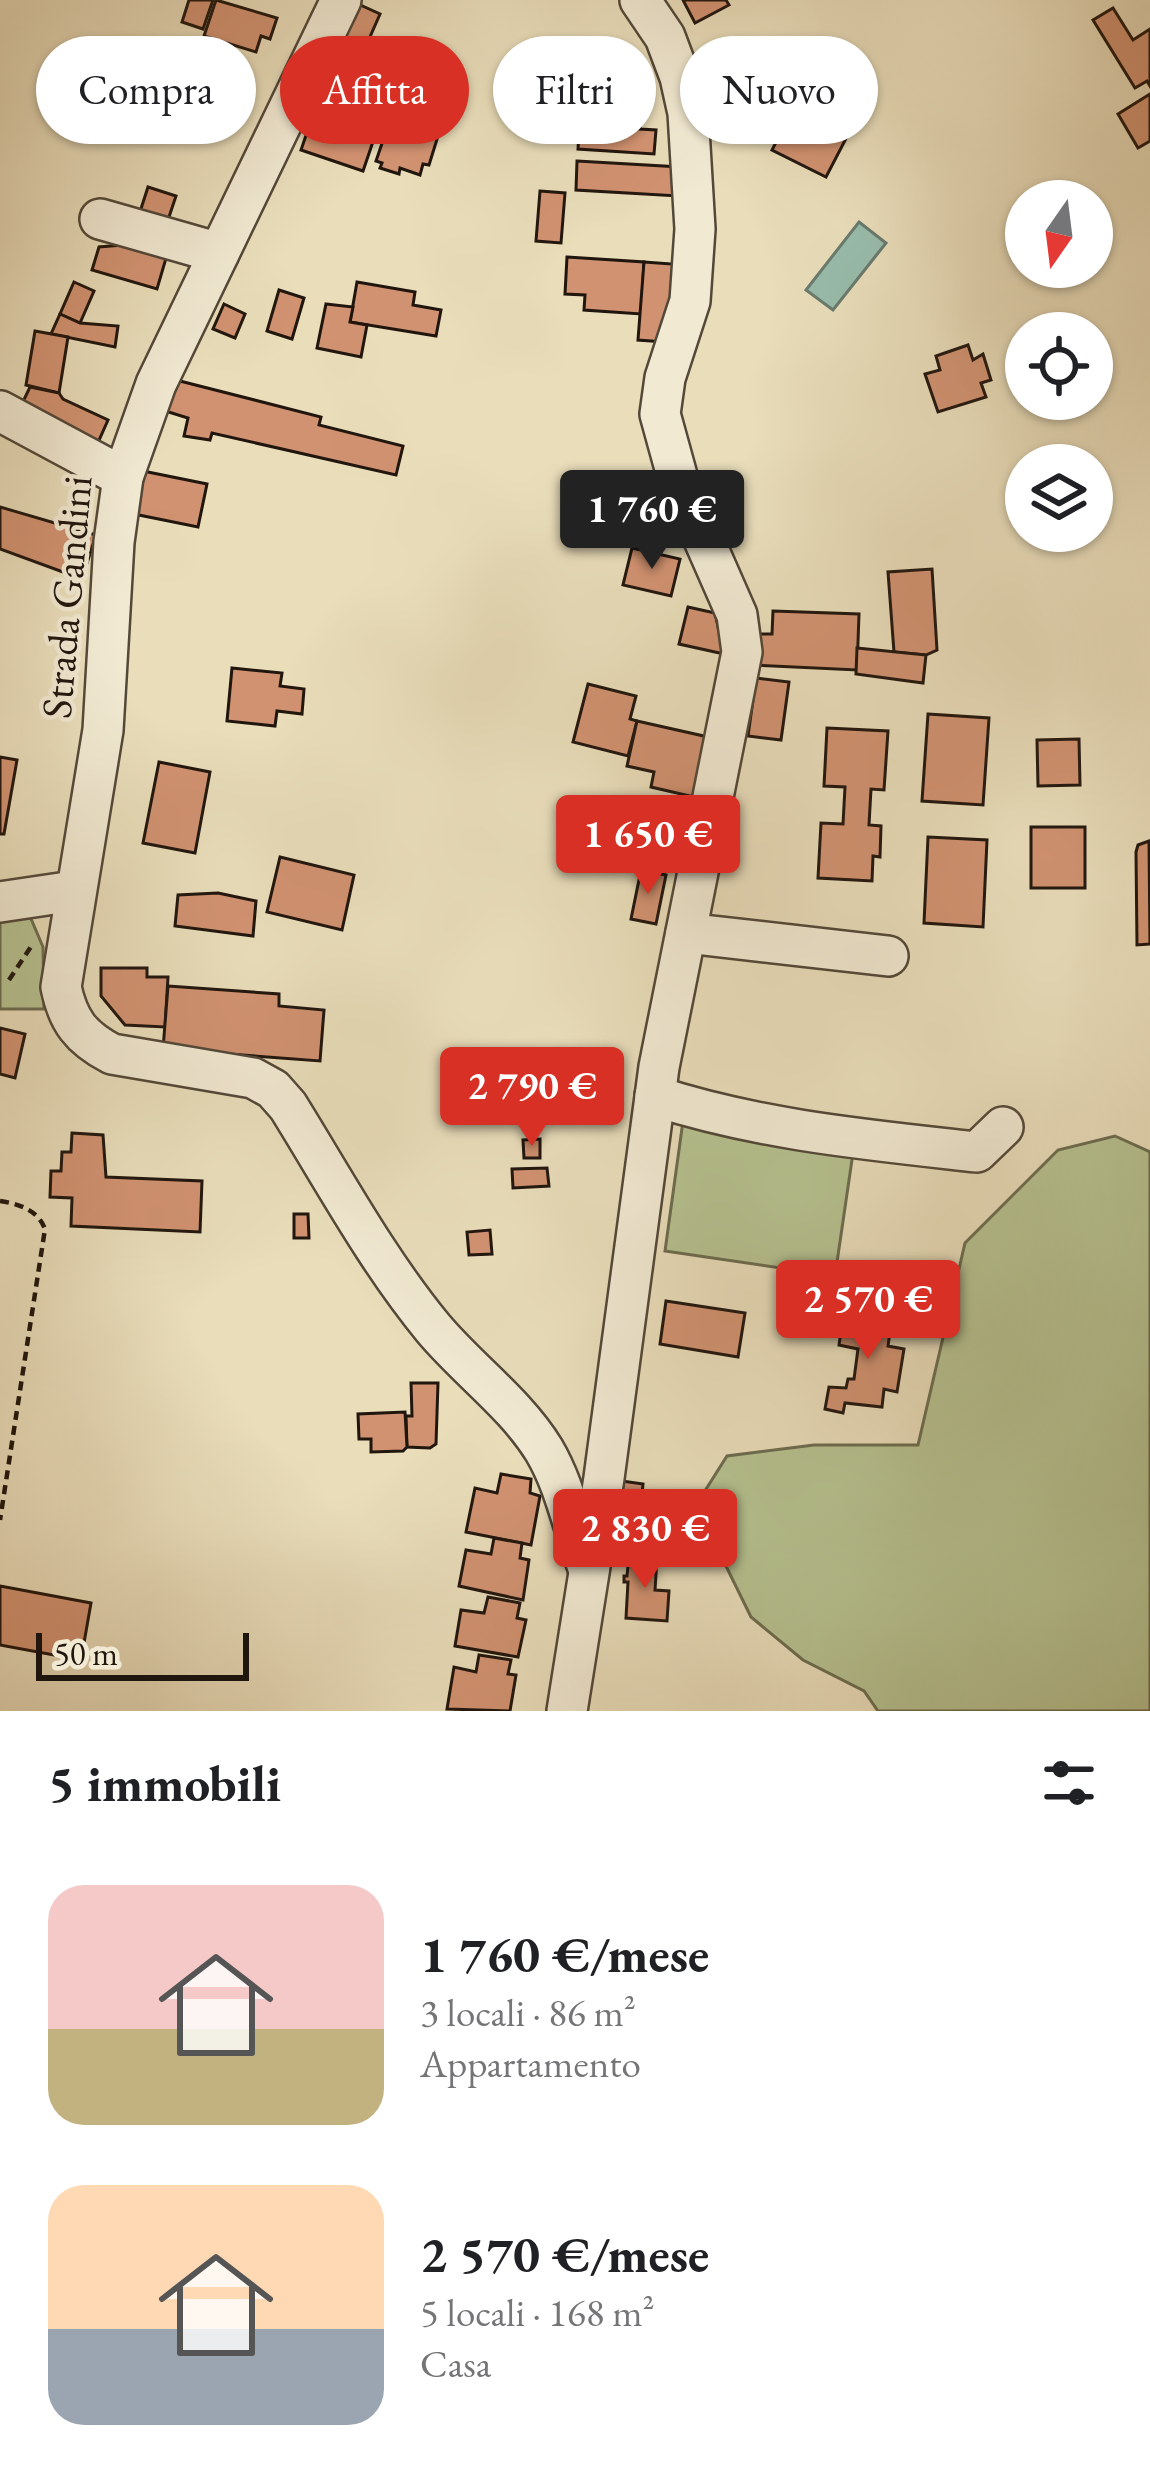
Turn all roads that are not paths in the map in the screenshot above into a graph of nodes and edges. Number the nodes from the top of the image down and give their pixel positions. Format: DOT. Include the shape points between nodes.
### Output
graph roads {
  1 [pos="341,0"];
  2 [pos="640,0"];
  3 [pos="100,219"];
  4 [pos="219,253"];
  5 [pos="0,411"];
  6 [pos="122,477"];
  7 [pos="74,892"];
  8 [pos="0,902"];
  9 [pos="686,933"];
  10 [pos="888,956"];
  11 [pos="655,1096"];
  12 [pos="1003,1127"];
  13 [pos="589,1570"];
  14 [pos="566,1711"];
  1 -- 4 [label="street, Strada Gandini"];
  2 -- 9 [label="street" via="680,77 695,229 690,301 660,414 679,483 737,615 742,652"];
  3 -- 4 [label="street"];
  4 -- 6 [label="street, Strada Gandini"];
  5 -- 6 [label="street"];
  6 -- 7 [label="street, Strada Gandini" via="103,730"];
  7 -- 8 [label="street"];
  7 -- 13 [label="street, Strada Gandini" via="61,987 76,1029 112,1054 253,1078 273,1089 434,1329 543,1448"];
  9 -- 10 [label="street"];
  9 -- 11 [label="street"];
  11 -- 12 [label="street" via="709,1114 977,1152"];
  11 -- 13 [label="street"];
  13 -- 14 [label="street"];
}
